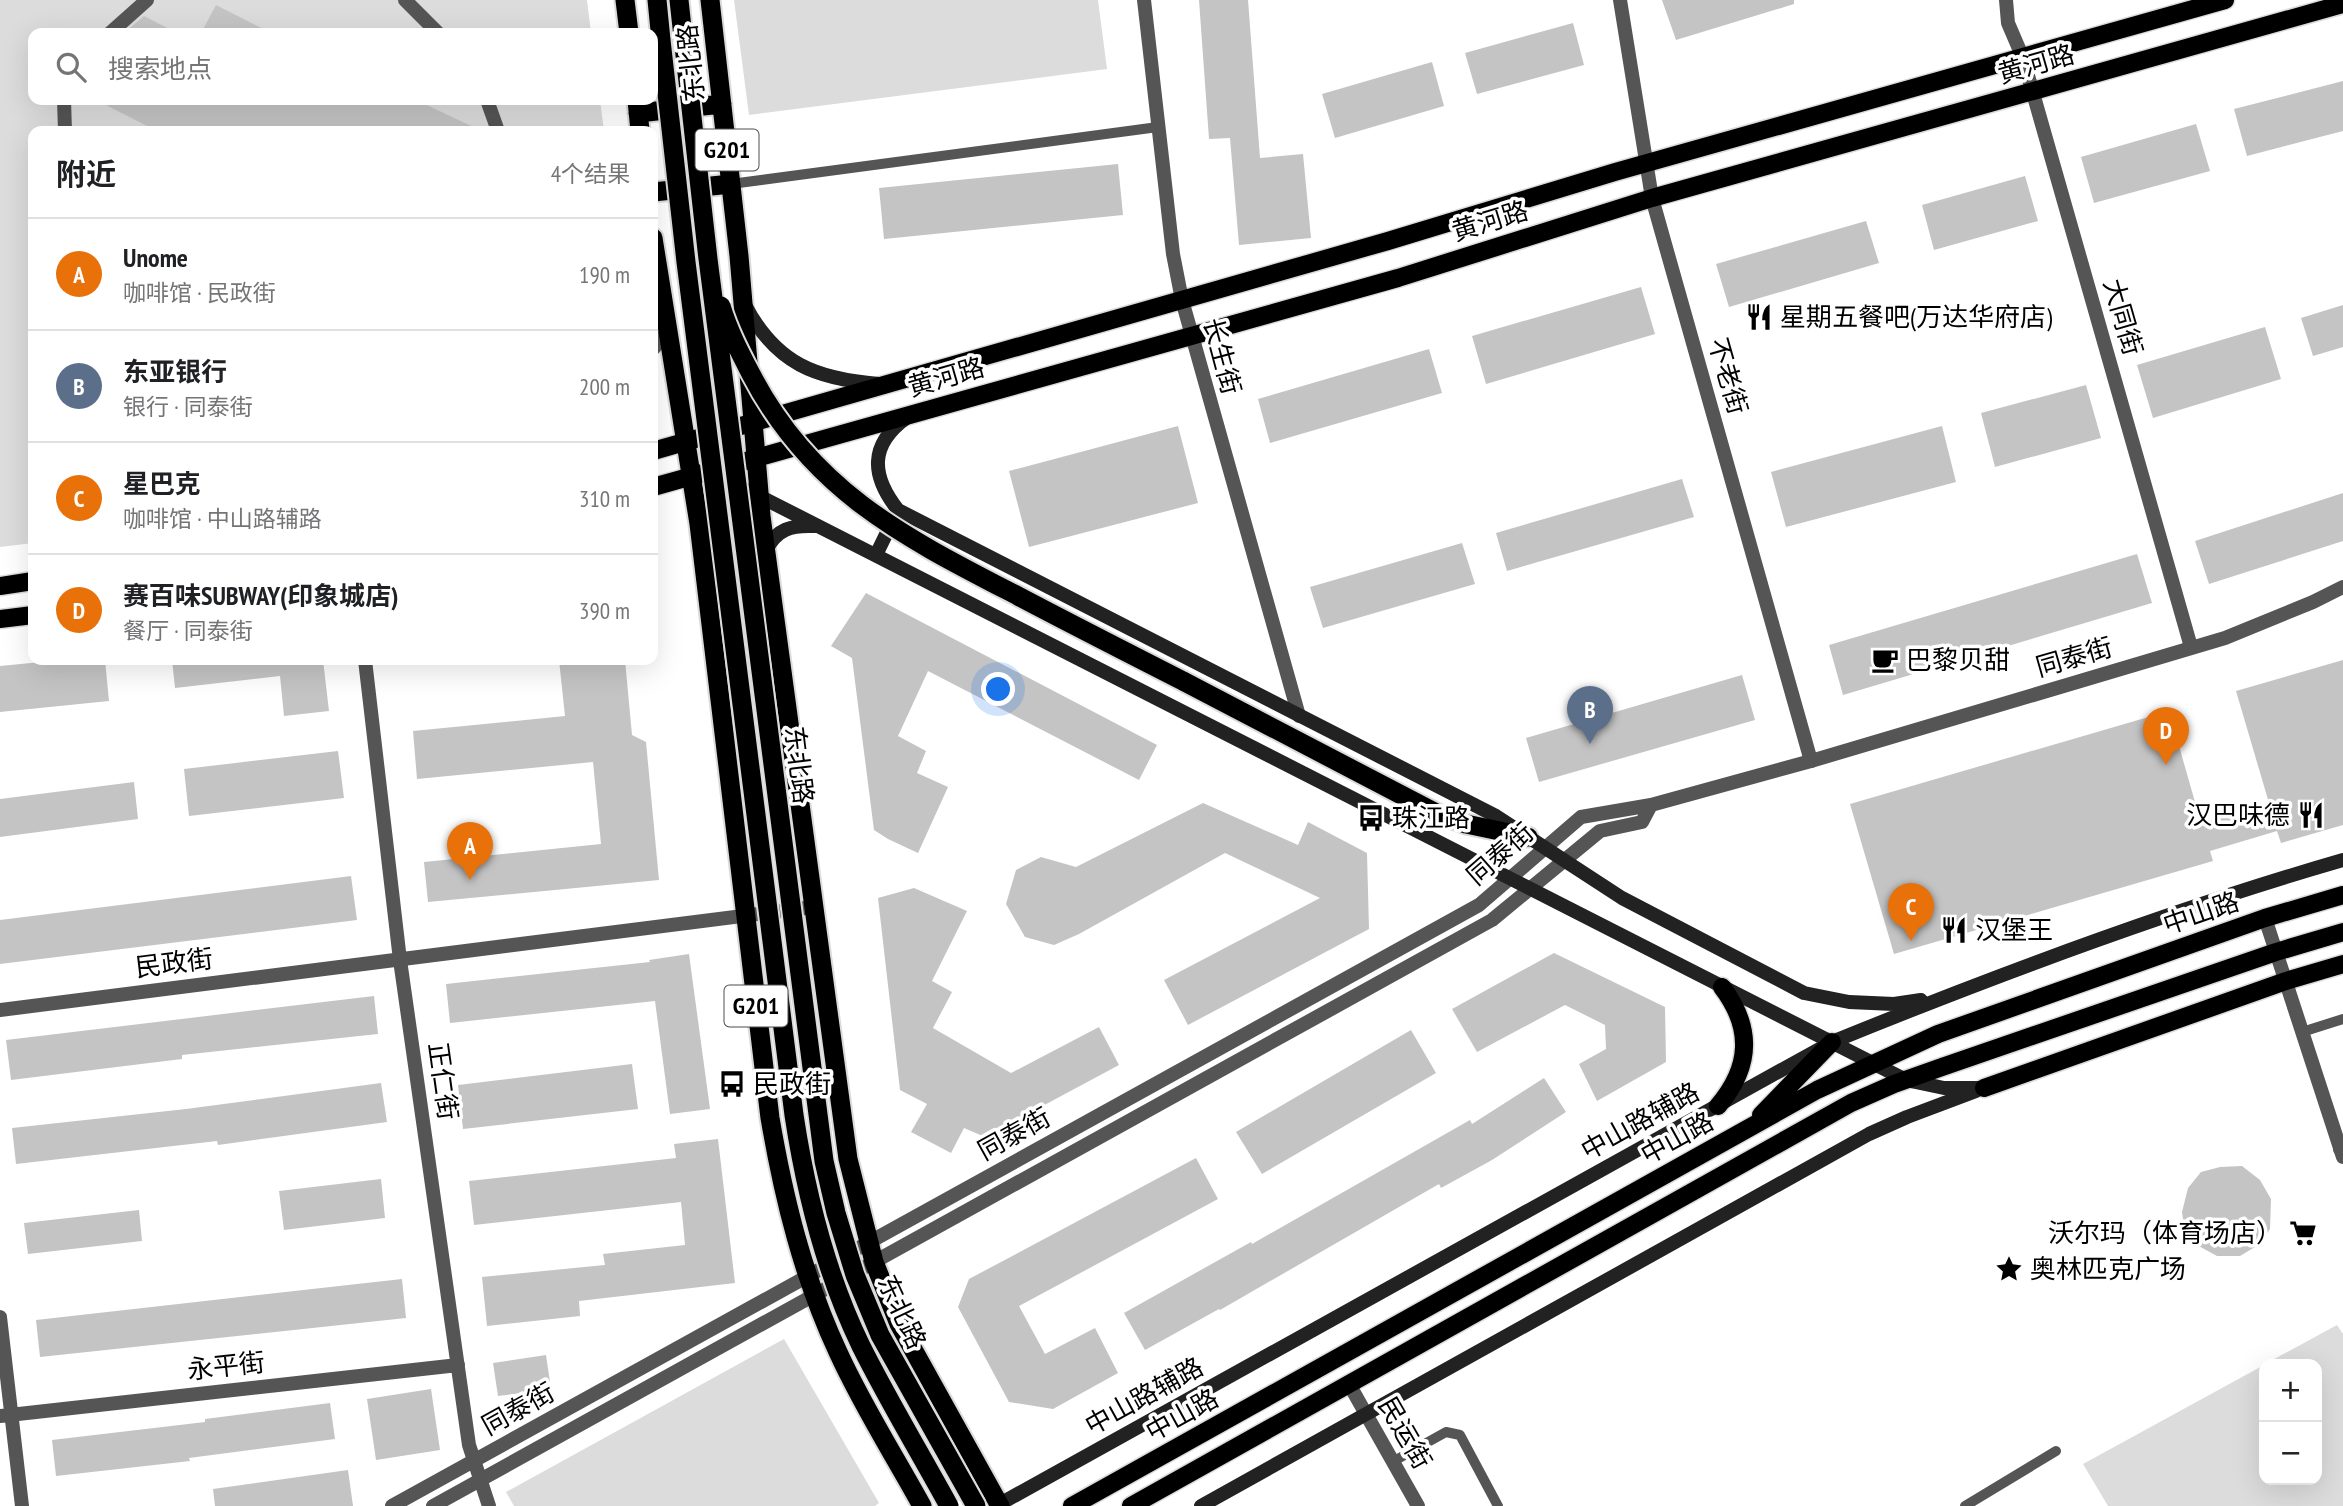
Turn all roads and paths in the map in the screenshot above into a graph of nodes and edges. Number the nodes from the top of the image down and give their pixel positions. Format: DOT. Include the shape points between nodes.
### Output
graph roads {
  1 [pos="147,0"];
  2 [pos="405,0"];
  3 [pos="625,0"];
  4 [pos="657,0"];
  5 [pos="679,0"];
  6 [pos="710,0"];
  7 [pos="1144,0"];
  8 [pos="1620,0"];
  9 [pos="2006,0"];
  10 [pos="2225,0"];
  11 [pos="2343,4"];
  12 [pos="116,28"];
  13 [pos="433,28"];
  14 [pos="628,28"];
  15 [pos="2024,58"];
  16 [pos="2033,92"];
  17 [pos="722,104"];
  18 [pos="64,105"];
  19 [pos="489,105"];
  20 [pos="638,115"];
  21 [pos="65,126"];
  22 [pos="496,126"];
  23 [pos="1158,127"];
  24 [pos="1646,164"];
  25 [pos="731,184"];
  26 [pos="658,191"];
  27 [pos="1652,198"];
  28 [pos="708,259"];
  29 [pos="658,272"];
  30 [pos="743,300"];
  31 [pos="1182,300"];
  32 [pos="667,332"];
  33 [pos="1191,336"];
  34 [pos="658,343"];
  35 [pos="884,385"];
  36 [pos="911,414"];
  37 [pos="753,422"];
  38 [pos="658,452"];
  39 [pos="756,458"];
  40 [pos="688,459"];
  41 [pos="710,471"];
  42 [pos="658,483"];
  43 [pos="760,496"];
  44 [pos="898,510"];
  45 [pos="818,526"];
  46 [pos="765,550"];
  47 [pos="876,555"];
  48 [pos="703,557"];
  49 [pos="28,582"];
  50 [pos="0,586"];
  51 [pos="2343,587"];
  52 [pos="28,616"];
  53 [pos="0,619"];
  54 [pos="2191,648"];
  55 [pos="366,665"];
  56 [pos="1298,716"];
  57 [pos="1811,761"];
  58 [pos="1651,805"];
  59 [pos="1537,843"];
  60 [pos="1564,860"];
  61 [pos="2343,860"];
  62 [pos="1510,879"];
  63 [pos="1530,889"];
  64 [pos="2343,895"];
  65 [pos="813,907"];
  66 [pos="746,916"];
  67 [pos="2265,918"];
  68 [pos="2343,932"];
  69 [pos="2276,951"];
  70 [pos="400,960"];
  71 [pos="2343,964"];
  72 [pos="2286,981"];
  73 [pos="1722,986"];
  74 [pos="1940,998"];
  75 [pos="0,1010"];
  76 [pos="2343,1019"];
  77 [pos="2302,1032"];
  78 [pos="1832,1042"];
  79 [pos="1872,1063"];
  80 [pos="1906,1080"];
  81 [pos="1984,1088"];
  82 [pos="1718,1106"];
  83 [pos="1746,1130"];
  84 [pos="2342,1152"];
  85 [pos="869,1242"];
  86 [pos="874,1262"];
  87 [pos="808,1276"];
  88 [pos="814,1295"];
  89 [pos="0,1317"];
  90 [pos="458,1365"];
  91 [pos="1349,1384"];
  92 [pos="1366,1414"];
  93 [pos="6,1415"];
  94 [pos="2056,1451"];
  95 [pos="1394,1461"];
  96 [pos="473,1462"];
  97 [pos="480,1480"];
  98 [pos="22,1506"];
  99 [pos="392,1506"];
  100 [pos="433,1506"];
  101 [pos="489,1506"];
  102 [pos="922,1506"];
  103 [pos="949,1506"];
  104 [pos="975,1506"];
  105 [pos="998,1506"];
  106 [pos="1072,1506"];
  107 [pos="1131,1506"];
  108 [pos="1201,1506"];
  109 [pos="1418,1506"];
  110 [pos="1497,1506"];
  111 [pos="1965,1506"];
  1 -- 12 [label="street"];
  2 -- 13 [label="street"];
  3 -- 14 [label="highway"];
  4 -- 103 [label="highway, 东北路, bridge" via="803,1171 836,1285 861,1345"];
  5 -- 28 [label="highway, 东北路, bridge"];
  6 -- 17 [label="highway, 东北路 / G201"];
  7 -- 23 [label="street, 长生街"];
  8 -- 24 [label="street, 不老街"];
  9 -- 15 [label="street, 大同街" via="2008,23"];
  10 -- 15 [label="main road, 黄河路"];
  11 -- 16 [label="main road, 黄河路"];
  15 -- 16 [label="street, 大同街"];
  15 -- 24 [label="main road, 黄河路"];
  16 -- 27 [label="main road, 黄河路"];
  16 -- 54 [label="street, 大同街"];
  17 -- 20 [label="highway"];
  17 -- 25 [label="highway, 东北路 / G201"];
  18 -- 21 [label="street"];
  19 -- 22 [label="street"];
  23 -- 25 [label="lane"];
  23 -- 31 [label="street, 长生街" via="1172,254"];
  24 -- 27 [label="street, 不老街"];
  24 -- 31 [label="main road, 黄河路"];
  25 -- 26 [label="highway"];
  25 -- 30 [label="highway, 东北路 / G201"];
  27 -- 33 [label="main road, 黄河路" via="1398,278"];
  27 -- 57 [label="street, 不老街"];
  28 -- 59 [label="highway, bridge" via="741,356 783,429 811,461 883,522 1436,813"];
  28 -- 104 [label="highway, 东北路, bridge" via="824,1161 855,1275 880,1335"];
  29 -- 32 [label="highway, G201"];
  30 -- 35 [label="main road" via="756,325 792,362 848,382"];
  30 -- 37 [label="highway, 东北路 / G201"];
  31 -- 33 [label="street, 长生街"];
  31 -- 35 [label="main road, 黄河路"];
  32 -- 34 [label="street"];
  32 -- 40 [label="highway, G201"];
  33 -- 36 [label="main road, 黄河路"];
  33 -- 56 [label="street, 长生街"];
  35 -- 37 [label="main road, 黄河路"];
  36 -- 39 [label="main road, 黄河路"];
  36 -- 44 [label="main road" via="893,427 879,455 884,493"];
  37 -- 39 [label="highway, 东北路 / G201"];
  37 -- 40 [label="main road, 黄河路"];
  38 -- 40 [label="main road, 黄河路"];
  39 -- 41 [label="main road, 黄河路"];
  39 -- 43 [label="highway, 东北路 / G201"];
  40 -- 41 [label="main road, 黄河路"];
  40 -- 42 [label="main road, 黄河路"];
  40 -- 48 [label="highway, G201"];
  41 -- 43 [label="main road"];
  43 -- 45 [label="main road"];
  43 -- 46 [label="highway, 东北路 / G201"];
  44 -- 47 [label="main road"];
  44 -- 56 [label="main road"];
  45 -- 46 [label="main road" via="782,529"];
  45 -- 47 [label="main road"];
  46 -- 48 [label="highway"];
  46 -- 65 [label="highway, 东北路 / G201"];
  47 -- 62 [label="main road"];
  48 -- 66 [label="highway, G201"];
  49 -- 50 [label="main road"];
  51 -- 54 [label="street, 同泰街"];
  52 -- 53 [label="main road"];
  54 -- 57 [label="street, 同泰街"];
  55 -- 70 [label="street, 正仁街"];
  56 -- 59 [label="main road" via="1496,816"];
  57 -- 58 [label="street, 同泰街"];
  58 -- 59 [label="street, 同泰街" via="1581,817"];
  58 -- 60 [label="street, 同泰街" via="1642,822 1600,831"];
  59 -- 60 [label="main road"];
  59 -- 62 [label="street, 同泰街"];
  60 -- 63 [label="street, 同泰街"];
  60 -- 74 [label="main road" via="1622,898 1804,993 1894,1004"];
  61 -- 74 [label="main road, 中山路辅路" via="2245,889"];
  62 -- 63 [label="main road"];
  62 -- 85 [label="street, 同泰街" via="1479,905"];
  63 -- 73 [label="main road"];
  63 -- 86 [label="street, 同泰街" via="1492,920"];
  64 -- 67 [label="main road, 中山路"];
  65 -- 66 [label="street, 民政街"];
  65 -- 85 [label="highway, 东北路 / G201" via="848,1159"];
  66 -- 70 [label="street, 民政街"];
  66 -- 87 [label="highway, G201" via="770,1118 794,1235"];
  67 -- 69 [label="street"];
  67 -- 79 [label="main road, 中山路" via="1938,1034"];
  68 -- 69 [label="main road, 中山路"];
  69 -- 72 [label="street"];
  69 -- 80 [label="main road, 中山路"];
  70 -- 75 [label="street, 民政街"];
  70 -- 90 [label="street, 正仁街"];
  71 -- 72 [label="main road"];
  72 -- 77 [label="street"];
  72 -- 81 [label="main road"];
  73 -- 78 [label="main road"];
  73 -- 82 [label="main road" via="1737,1006 1744,1046 1734,1087"];
  74 -- 78 [label="main road, 中山路辅路"];
  76 -- 77 [label="lane"];
  77 -- 84 [label="street"];
  78 -- 79 [label="main road"];
  78 -- 82 [label="main road, 中山路辅路"];
  78 -- 83 [label="main road"];
  79 -- 80 [label="main road"];
  79 -- 83 [label="main road, 中山路"];
  80 -- 81 [label="main road" via="1944,1088"];
  80 -- 91 [label="main road, 中山路" via="1851,1103"];
  81 -- 92 [label="main road" via="1869,1134"];
  82 -- 105 [label="main road, 中山路辅路"];
  83 -- 106 [label="main road, 中山路"];
  85 -- 86 [label="highway, 东北路 / G201"];
  85 -- 87 [label="street, 同泰街"];
  86 -- 88 [label="street, 同泰街"];
  86 -- 105 [label="highway, 东北路 / G201" via="899,1324"];
  87 -- 88 [label="highway, G201"];
  87 -- 96 [label="street, 同泰街"];
  88 -- 97 [label="street, 同泰街"];
  88 -- 102 [label="highway, G201" via="838,1353"];
  89 -- 93 [label="street"];
  90 -- 93 [label="street, 永平街"];
  90 -- 96 [label="street, 正仁街"];
  91 -- 92 [label="street, 民运街"];
  91 -- 107 [label="main road, 中山路"];
  92 -- 95 [label="street, 民运街"];
  92 -- 108 [label="main road"];
  93 -- 98 [label="street"];
  94 -- 111 [label="lane"];
  95 -- 109 [label="street, 民运街"];
  95 -- 110 [label="lane" via="1446,1432 1461,1436"];
  96 -- 97 [label="street, 正仁街"];
  96 -- 99 [label="street, 同泰街"];
  97 -- 100 [label="street, 同泰街"];
  97 -- 101 [label="street, 正仁街"];
}
